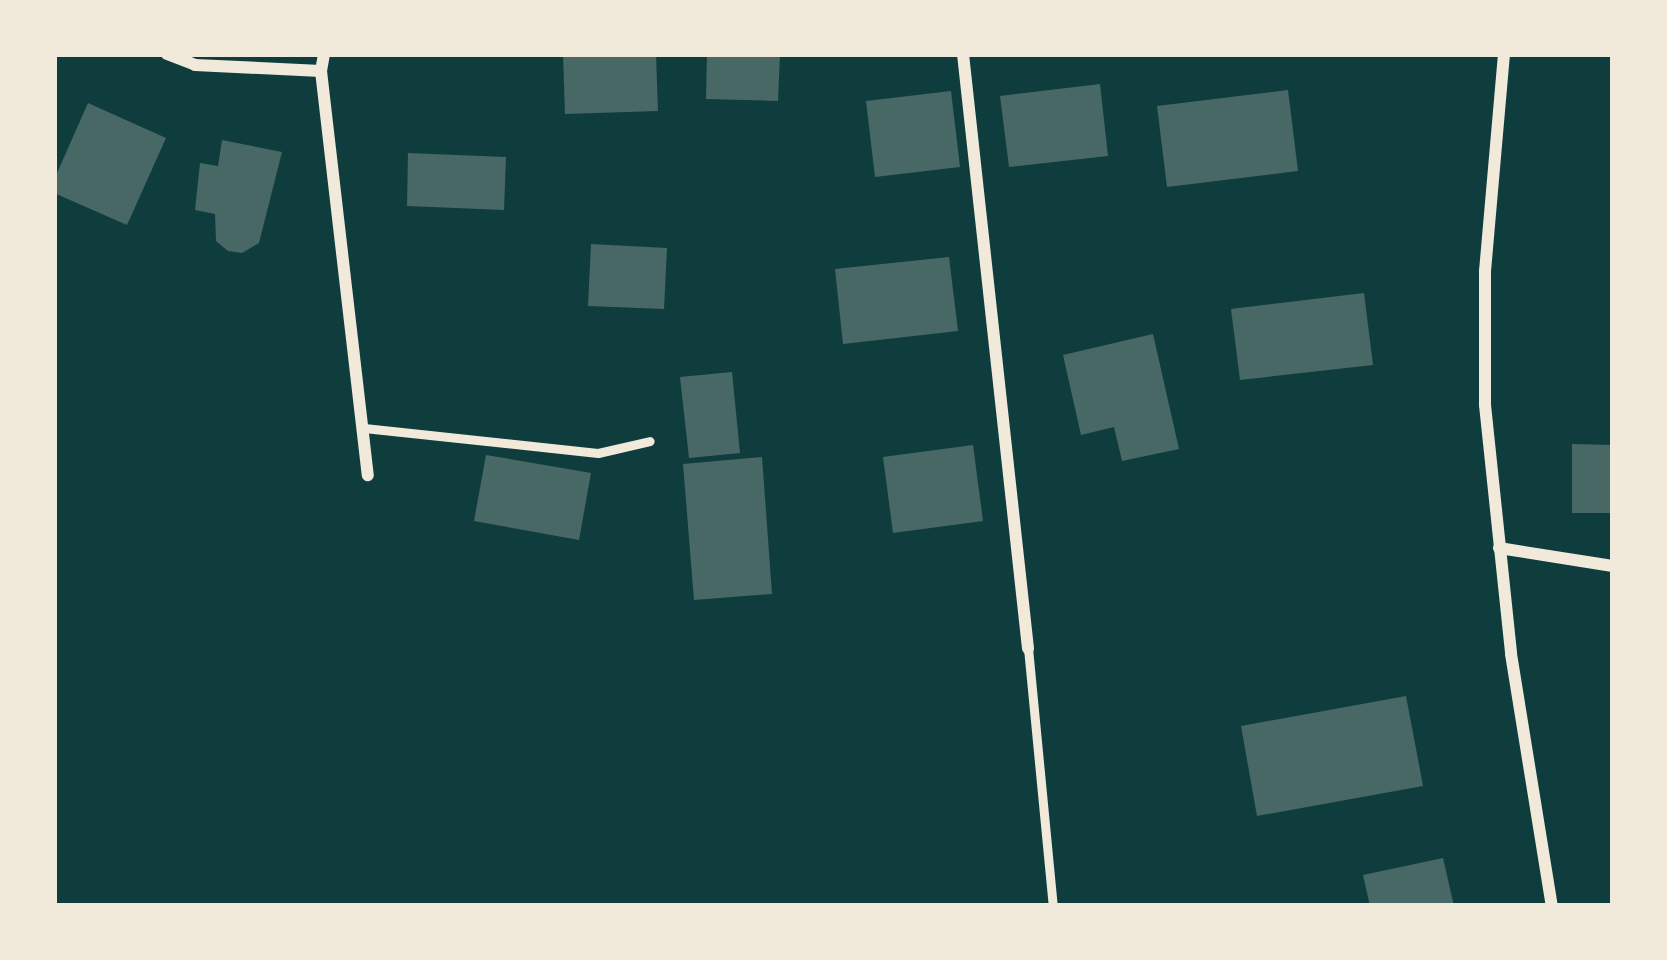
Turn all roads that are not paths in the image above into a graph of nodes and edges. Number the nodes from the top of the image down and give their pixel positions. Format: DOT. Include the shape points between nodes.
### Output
graph roads {
  1 [pos="166,54"];
  2 [pos="324,54"];
  3 [pos="963,54"];
  4 [pos="1504,54"];
  5 [pos="321,70"];
  6 [pos="364,428"];
  7 [pos="650,441"];
  8 [pos="368,476"];
  9 [pos="1499,548"];
  10 [pos="1613,566"];
  11 [pos="1028,648"];
  12 [pos="1053,906"];
  13 [pos="1552,906"];
  1 -- 5 [label="street" via="195,65"];
  2 -- 5 [label="street"];
  3 -- 11 [label="street"];
  4 -- 9 [label="street" via="1485,271 1485,405"];
  5 -- 6 [label="street"];
  6 -- 7 [label="lane" via="598,453"];
  6 -- 8 [label="street"];
  9 -- 10 [label="street"];
  9 -- 13 [label="street"];
  11 -- 12 [label="lane"];
}
